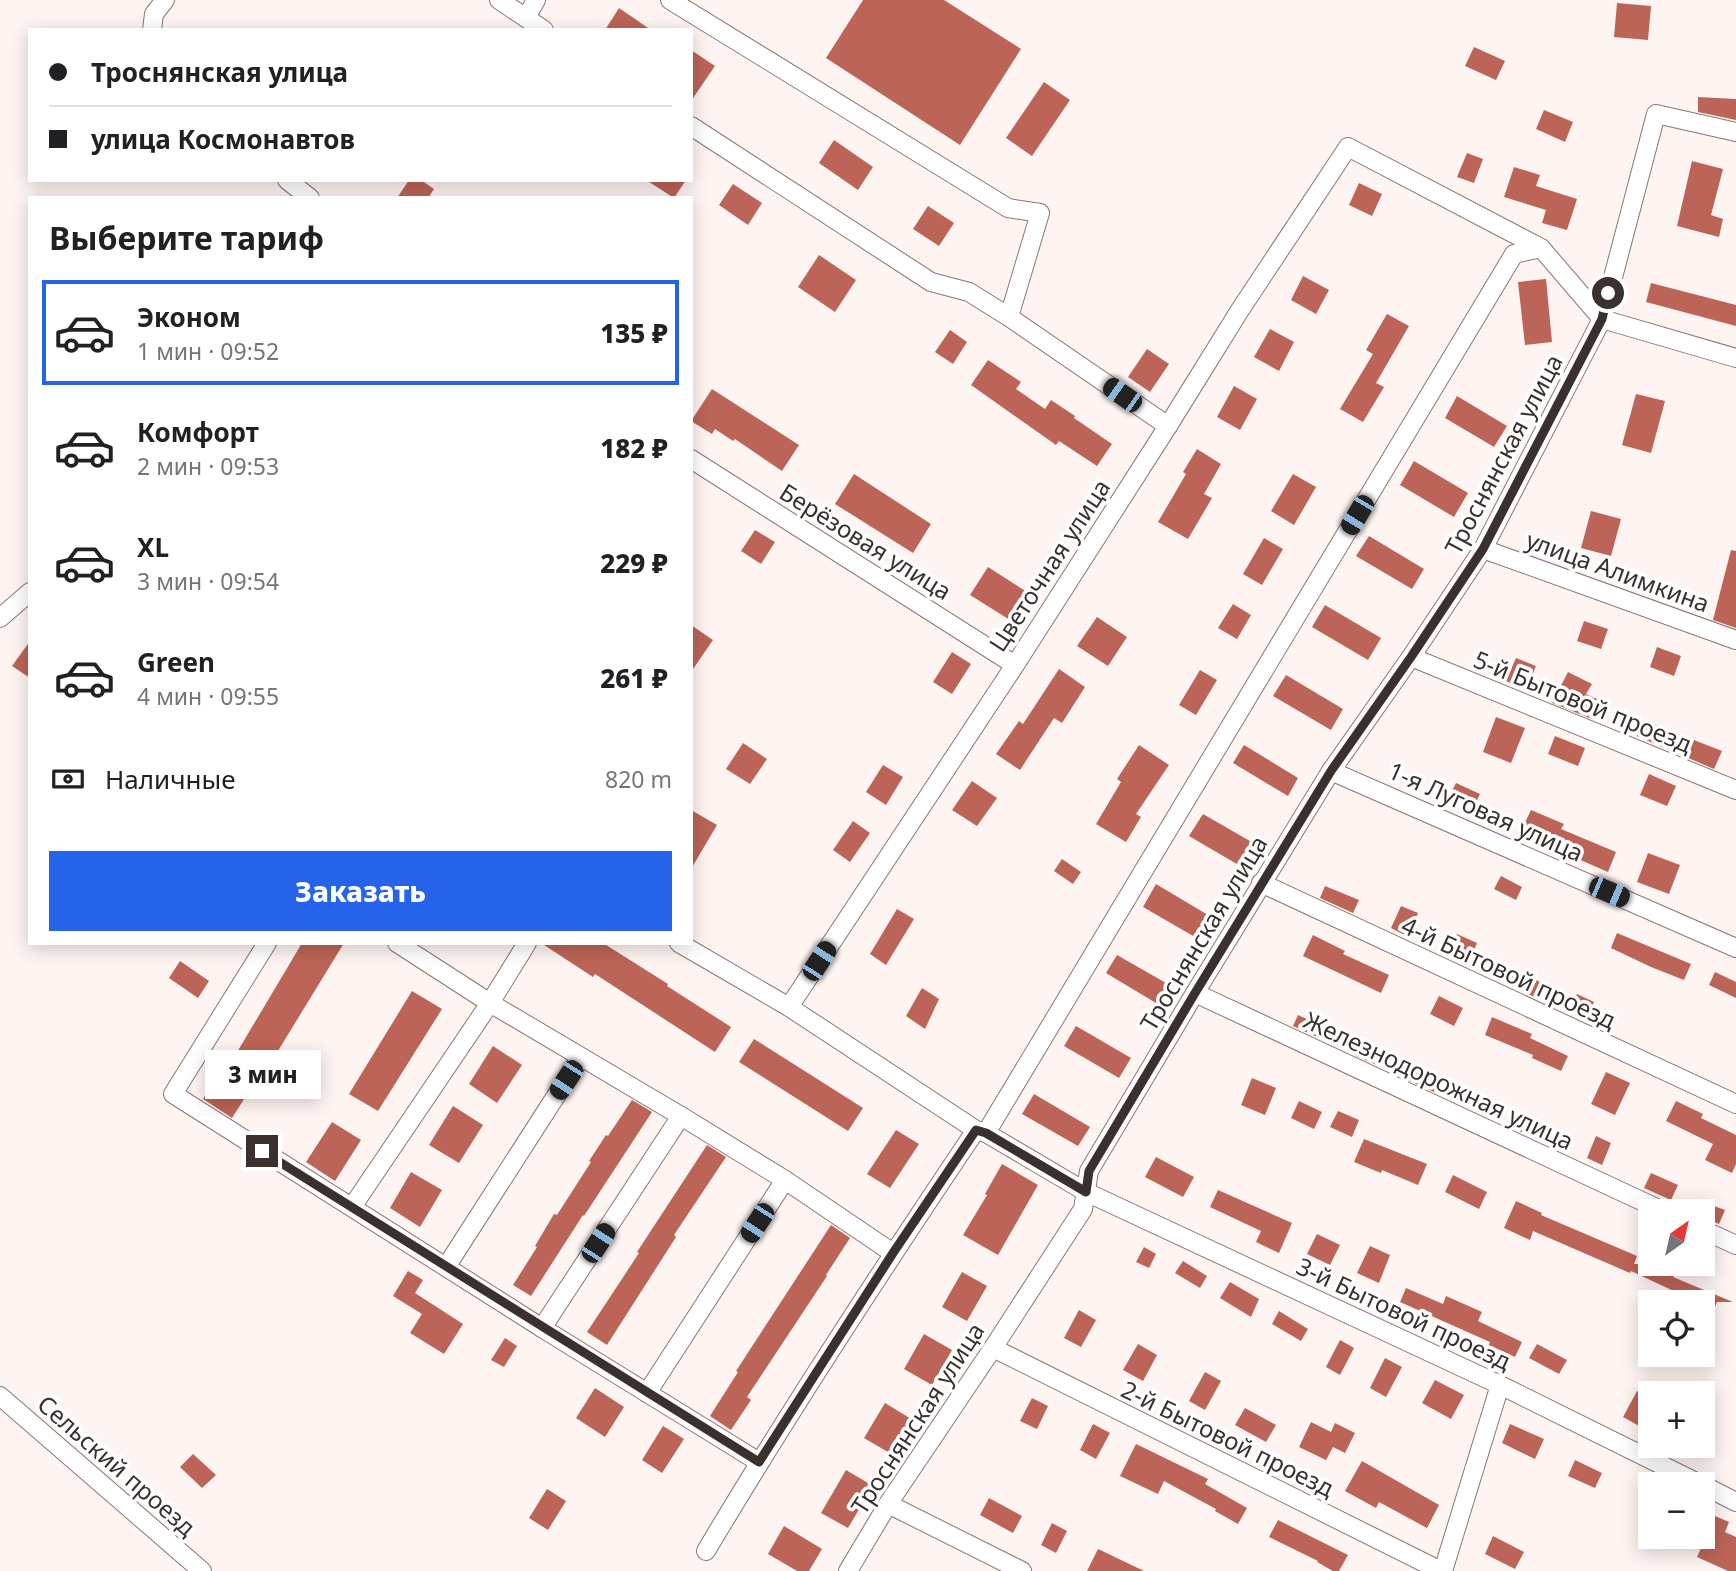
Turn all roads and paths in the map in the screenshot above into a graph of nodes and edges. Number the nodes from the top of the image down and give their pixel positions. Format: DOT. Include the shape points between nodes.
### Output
graph roads {
  1 [pos="165,0"];
  2 [pos="499,0"];
  3 [pos="536,0"];
  4 [pos="670,0"];
  5 [pos="526,18"];
  6 [pos="152,28"];
  7 [pos="541,28"];
  8 [pos="693,127"];
  9 [pos="1736,132"];
  10 [pos="290,182"];
  11 [pos="308,196"];
  12 [pos="1541,248"];
  13 [pos="1009,317"];
  14 [pos="1602,319"];
  15 [pos="1736,358"];
  16 [pos="1168,426"];
  17 [pos="693,460"];
  18 [pos="1483,549"];
  19 [pos="28,594"];
  20 [pos="0,618"];
  21 [pos="1736,639"];
  22 [pos="1411,657"];
  23 [pos="1015,665"];
  24 [pos="1331,771"];
  25 [pos="1736,790"];
  26 [pos="1261,883"];
  27 [pos="267,945"];
  28 [pos="400,945"];
  29 [pos="526,945"];
  30 [pos="682,945"];
  31 [pos="1736,948"];
  32 [pos="1195,993"];
  33 [pos="490,1003"];
  34 [pos="789,1007"];
  35 [pos="581,1057"];
  36 [pos="1736,1104"];
  37 [pos="681,1116"];
  38 [pos="981,1132"];
  39 [pos="785,1180"];
  40 [pos="1086,1192"];
  41 [pos="1638,1200"];
  42 [pos="352,1207"];
  43 [pos="1715,1235"];
  44 [pos="1736,1245"];
  45 [pos="893,1253"];
  46 [pos="446,1267"];
  47 [pos="542,1328"];
  48 [pos="993,1348"];
  49 [pos="1500,1385"];
  50 [pos="647,1392"];
  51 [pos="0,1396"];
  52 [pos="759,1462"];
  53 [pos="1676,1472"];
  54 [pos="1715,1492"];
  55 [pos="1736,1502"];
  56 [pos="888,1504"];
  57 [pos="706,1551"];
  58 [pos="202,1571"];
  59 [pos="848,1571"];
  60 [pos="1022,1571"];
  61 [pos="1442,1571"];
  1 -- 6 [label="street" via="154,14"];
  2 -- 5 [label="street"];
  3 -- 5 [label="street"];
  4 -- 13 [label="street" via="1008,208 1040,213"];
  5 -- 7 [label="street"];
  8 -- 13 [label="street" via="931,282 969,292"];
  9 -- 14 [label="street, Троснянская улица" via="1656,114"];
  10 -- 11 [label="street"];
  12 -- 14 [label="street"];
  12 -- 16 [label="street, Цветочная улица" via="1348,147"];
  12 -- 38 [label="street" via="1514,254"];
  13 -- 16 [label="street"];
  14 -- 15 [label="street"];
  14 -- 18 [label="street, Троснянская улица"];
  16 -- 23 [label="street, Цветочная улица"];
  17 -- 23 [label="street, Берёзовая улица"];
  18 -- 21 [label="street, улица Алимкина"];
  18 -- 22 [label="street, Троснянская улица"];
  19 -- 20 [label="street"];
  22 -- 24 [label="street, Троснянская улица"];
  22 -- 25 [label="street, 5-й Бытовой проезд"];
  23 -- 34 [label="street, Цветочная улица"];
  24 -- 26 [label="street, Троснянская улица"];
  24 -- 31 [label="street, 1-я Луговая улица"];
  26 -- 32 [label="street, Троснянская улица"];
  26 -- 36 [label="street, 4-й Бытовой проезд"];
  27 -- 42 [label="street" via="173,1094"];
  28 -- 33 [label="street"];
  29 -- 33 [label="street"];
  30 -- 34 [label="street, 3-й Бытовой проезд"];
  32 -- 40 [label="street, Троснянская улица" via="1089,1171"];
  32 -- 41 [label="street, Железнодорожная улица"];
  33 -- 35 [label="street"];
  33 -- 42 [label="street"];
  34 -- 38 [label="street, 3-й Бытовой проезд"];
  35 -- 37 [label="street"];
  35 -- 46 [label="street"];
  37 -- 39 [label="street"];
  37 -- 47 [label="street"];
  38 -- 40 [label="street, 3-й Бытовой проезд"];
  38 -- 45 [label="street"];
  39 -- 45 [label="street"];
  39 -- 50 [label="street"];
  40 -- 48 [label="street, Троснянская улица" via="1083,1209"];
  40 -- 49 [label="street, 3-й Бытовой проезд"];
  42 -- 46 [label="street"];
  43 -- 44 [label="street"];
  45 -- 52 [label="street"];
  46 -- 47 [label="street"];
  47 -- 50 [label="street"];
  48 -- 56 [label="street, Троснянская улица"];
  48 -- 61 [label="street, 2-й Бытовой проезд"];
  49 -- 53 [label="street, 3-й Бытовой проезд"];
  49 -- 61 [label="street"];
  50 -- 52 [label="street"];
  51 -- 58 [label="street, Сельский проезд"];
  52 -- 57 [label="street"];
  54 -- 55 [label="street, 3-й Бытовой проезд"];
  56 -- 59 [label="street, Троснянская улица"];
  56 -- 60 [label="street"];
}
